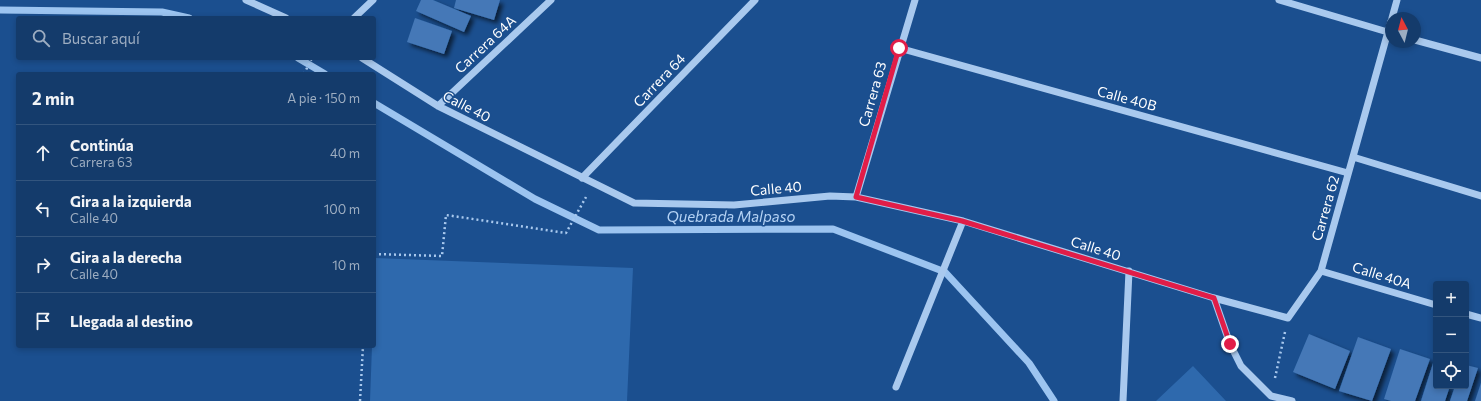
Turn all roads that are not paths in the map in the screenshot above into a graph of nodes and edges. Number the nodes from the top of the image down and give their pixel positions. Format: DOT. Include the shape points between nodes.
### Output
graph roads {
  1 [pos="246,0"];
  2 [pos="373,0"];
  3 [pos="551,0"];
  4 [pos="755,0"];
  5 [pos="915,0"];
  6 [pos="1279,0"];
  7 [pos="1397,0"];
  8 [pos="1393,12"];
  9 [pos="282,16"];
  10 [pos="356,16"];
  11 [pos="1385,32"];
  12 [pos="1421,42"];
  13 [pos="1385,46"];
  14 [pos="899,48"];
  15 [pos="1481,58"];
  16 [pos="365,60"];
  17 [pos="438,106"];
  18 [pos="1352,157"];
  19 [pos="1348,172"];
  20 [pos="582,178"];
  21 [pos="1481,196"];
  22 [pos="856,197"];
  23 [pos="962,221"];
  24 [pos="1129,271"];
  25 [pos="1321,271"];
  26 [pos="1214,298"];
  27 [pos="1433,304"];
  28 [pos="1469,315"];
  29 [pos="1288,318"];
  30 [pos="1481,318"];
  31 [pos="896,387"];
  32 [pos="1123,401"];
  33 [pos="1292,401"];
  1 -- 9 [label="street"];
  2 -- 10 [label="street"];
  3 -- 17 [label="street, Carrera 64A"];
  4 -- 20 [label="street, Carrera 64"];
  5 -- 14 [label="street, Carrera 63"];
  6 -- 11 [label="street"];
  7 -- 8 [label="street, Carrera 62"];
  12 -- 15 [label="street"];
  13 -- 18 [label="street, Carrera 62"];
  14 -- 19 [label="street, Calle 40B"];
  14 -- 22 [label="street, Carrera 63"];
  16 -- 17 [label="street, Calle 40"];
  17 -- 20 [label="street, Calle 40"];
  18 -- 19 [label="street, Carrera 62"];
  18 -- 21 [label="street"];
  19 -- 25 [label="street, Carrera 62"];
  20 -- 22 [label="street, Calle 40" via="634,203 734,205 830,196"];
  22 -- 23 [label="street, Calle 40"];
  23 -- 24 [label="street, Calle 40"];
  23 -- 31 [label="street" via="956,242"];
  24 -- 26 [label="street, Calle 40"];
  24 -- 32 [label="street"];
  25 -- 27 [label="street, Calle 40A"];
  25 -- 29 [label="street, Carrera 62"];
  26 -- 29 [label="street, Calle 40"];
  26 -- 33 [label="street" via="1230,344 1241,366 1271,396"];
  28 -- 30 [label="street"];
}
